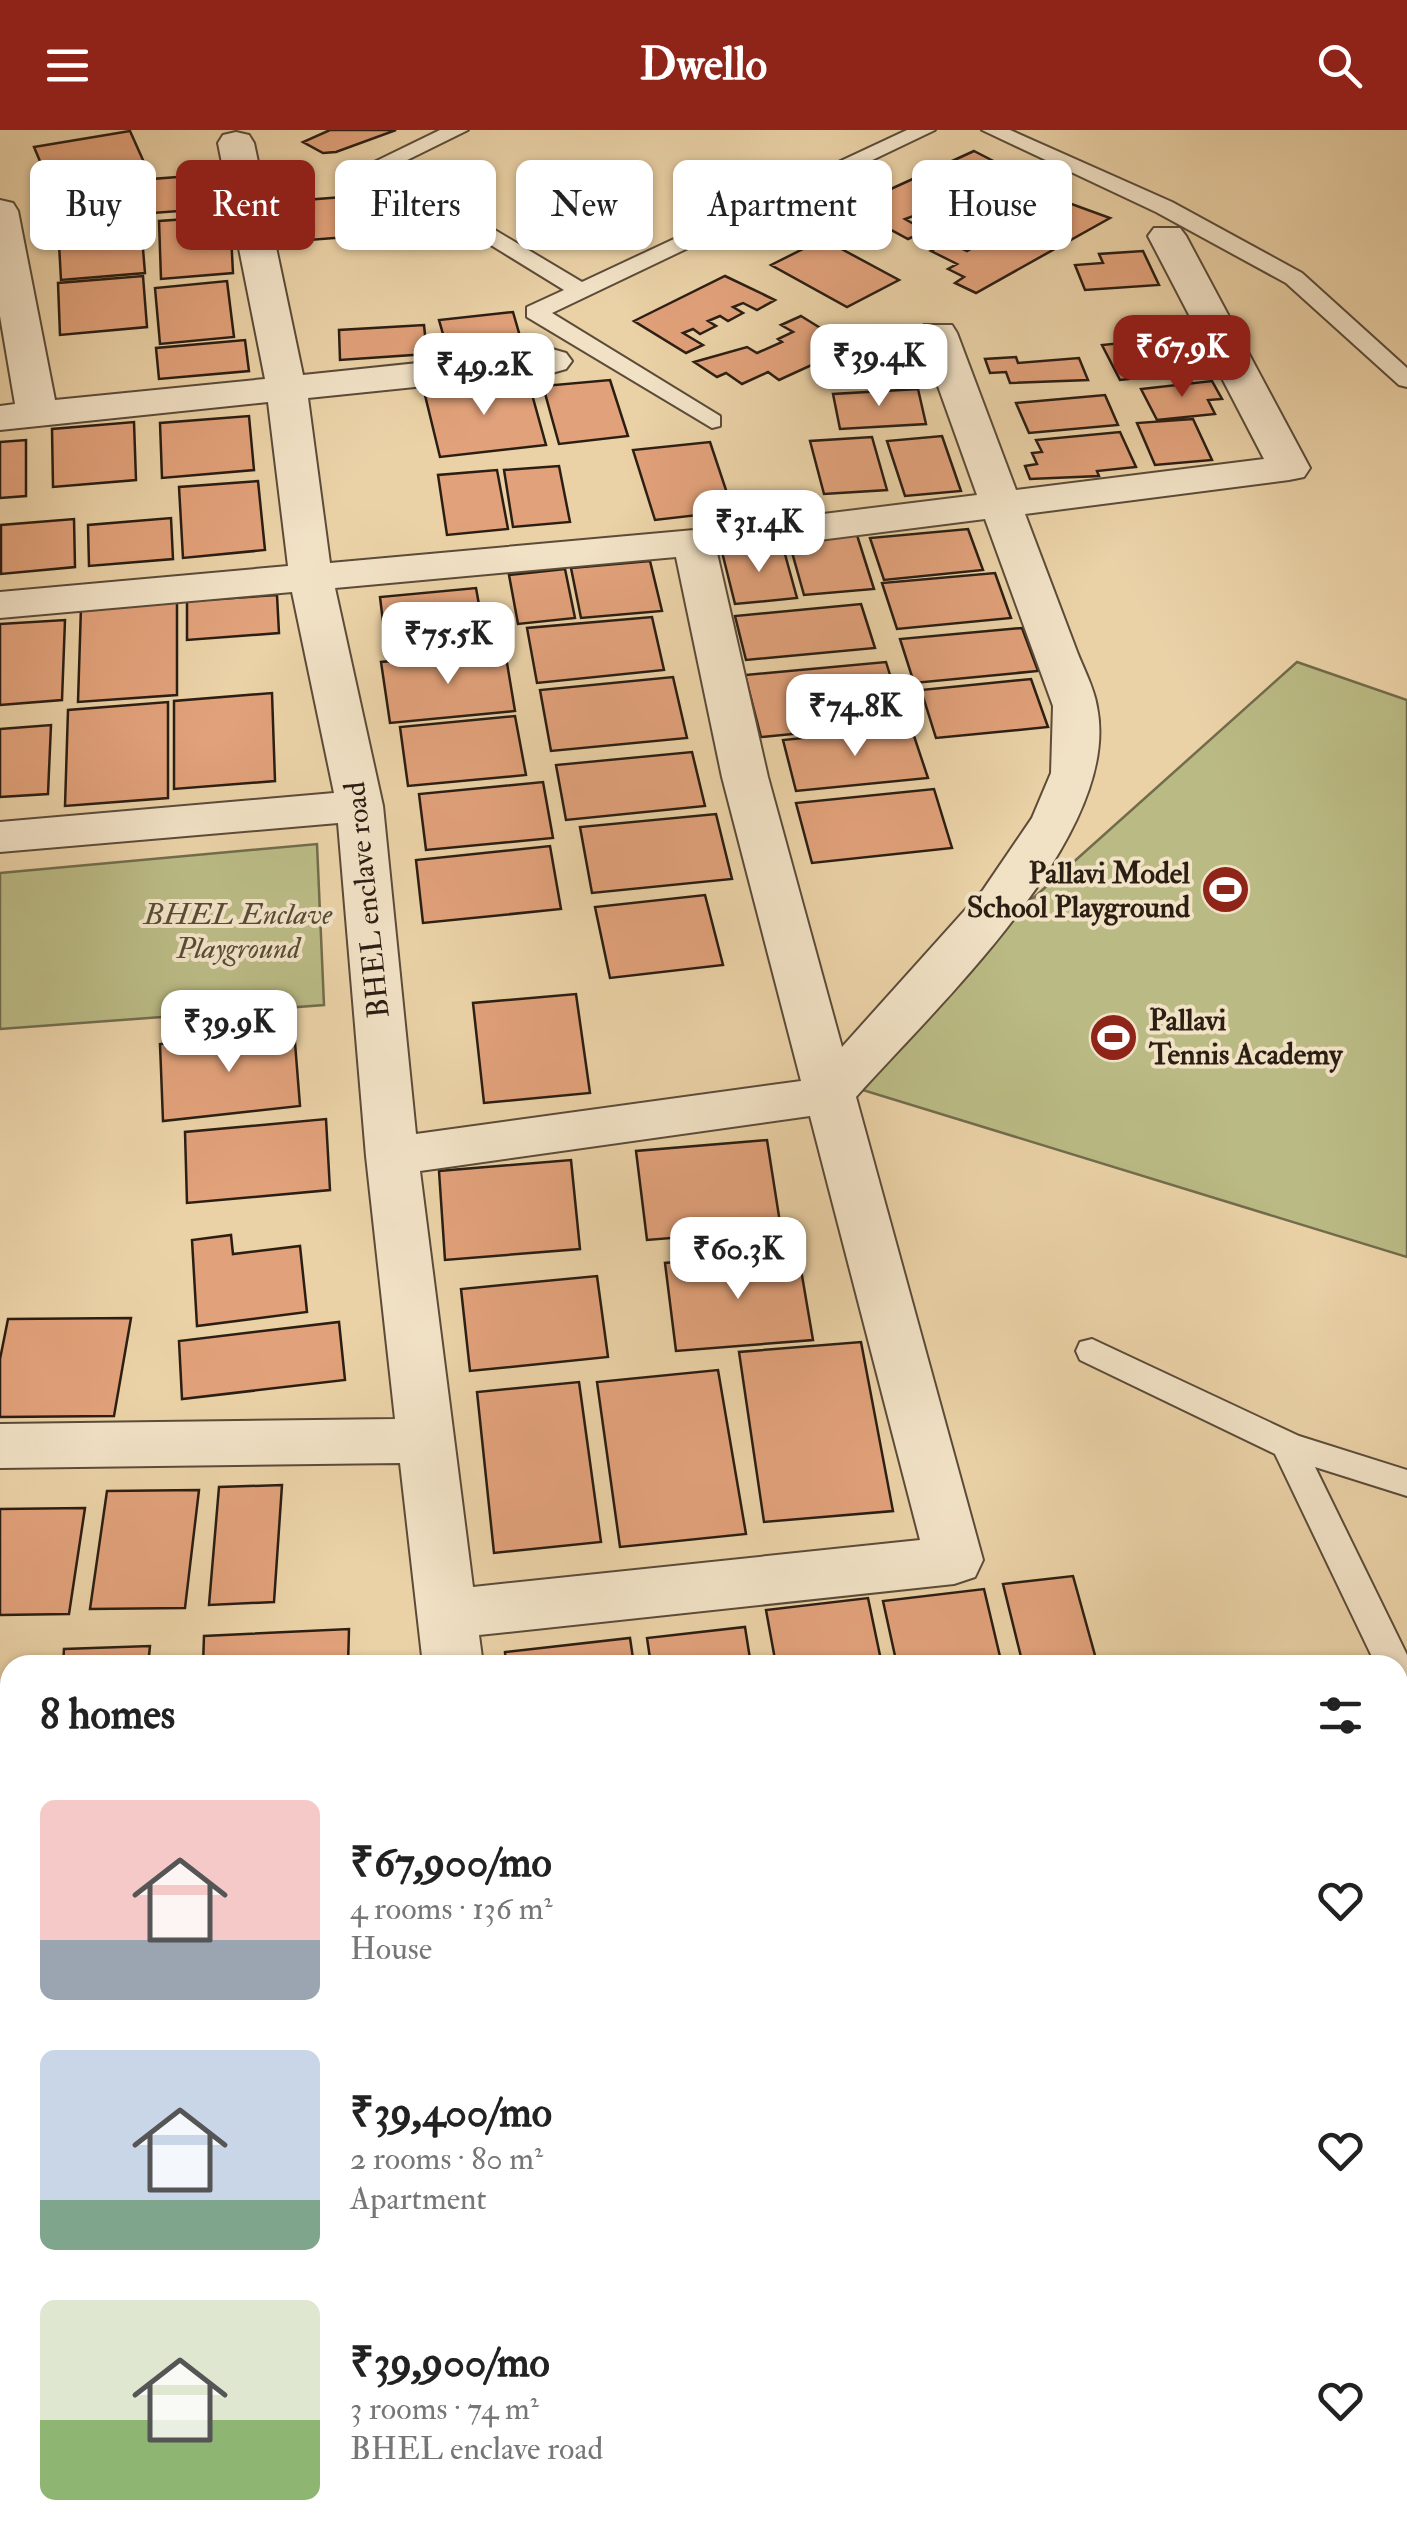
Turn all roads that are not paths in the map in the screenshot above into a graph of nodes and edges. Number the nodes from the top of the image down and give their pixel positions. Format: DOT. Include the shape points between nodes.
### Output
graph roads {
  1 [pos="457,130"];
  2 [pos="924,130"];
  3 [pos="994,130"];
  4 [pos="236,143"];
  5 [pos="0,211"];
  6 [pos="1167,236"];
  7 [pos="580,291"];
  8 [pos="938,333"];
  9 [pos="552,361"];
  10 [pos="1407,380"];
  11 [pos="286,391"];
  12 [pos="18,415"];
  13 [pos="712,421"];
  14 [pos="1002,504"];
  15 [pos="694,543"];
  16 [pos="311,578"];
  17 [pos="0,605"];
  18 [pos="360,806"];
  19 [pos="0,837"];
  20 [pos="828,1094"];
  21 [pos="392,1156"];
  22 [pos="1092,1351"];
  23 [pos="426,1441"];
  24 [pos="1288,1445"];
  25 [pos="0,1446"];
  26 [pos="1407,1483"];
  27 [pos="450,1639"];
  28 [pos="1389,1655"];
  1 -- 7 [label="lane" via="375,167"];
  2 -- 7 [label="lane"];
  3 -- 10 [label="lane" via="1164,207 1294,278"];
  4 -- 11 [label="street, BHEL enclave road"];
  5 -- 12 [label="street"];
  6 -- 14 [label="street" via="1289,468"];
  7 -- 13 [label="lane" via="534,312"];
  8 -- 14 [label="street"];
  9 -- 11 [label="street"];
  11 -- 12 [label="street"];
  11 -- 16 [label="street, BHEL enclave road"];
  14 -- 15 [label="street"];
  14 -- 20 [label="street" via="1075,706 1077,759 1070,786 1052,825 996,904"];
  15 -- 16 [label="street"];
  15 -- 20 [label="street" via="745,777"];
  16 -- 17 [label="street"];
  16 -- 18 [label="street, BHEL enclave road"];
  18 -- 19 [label="street"];
  18 -- 21 [label="street, BHEL enclave road"];
  20 -- 21 [label="street"];
  20 -- 27 [label="street" via="954,1560"];
  21 -- 23 [label="street, BHEL enclave road"];
  22 -- 24 [label="lane"];
  23 -- 25 [label="street"];
  23 -- 27 [label="street, BHEL enclave road"];
  24 -- 26 [label="lane"];
  24 -- 28 [label="lane"];
}
